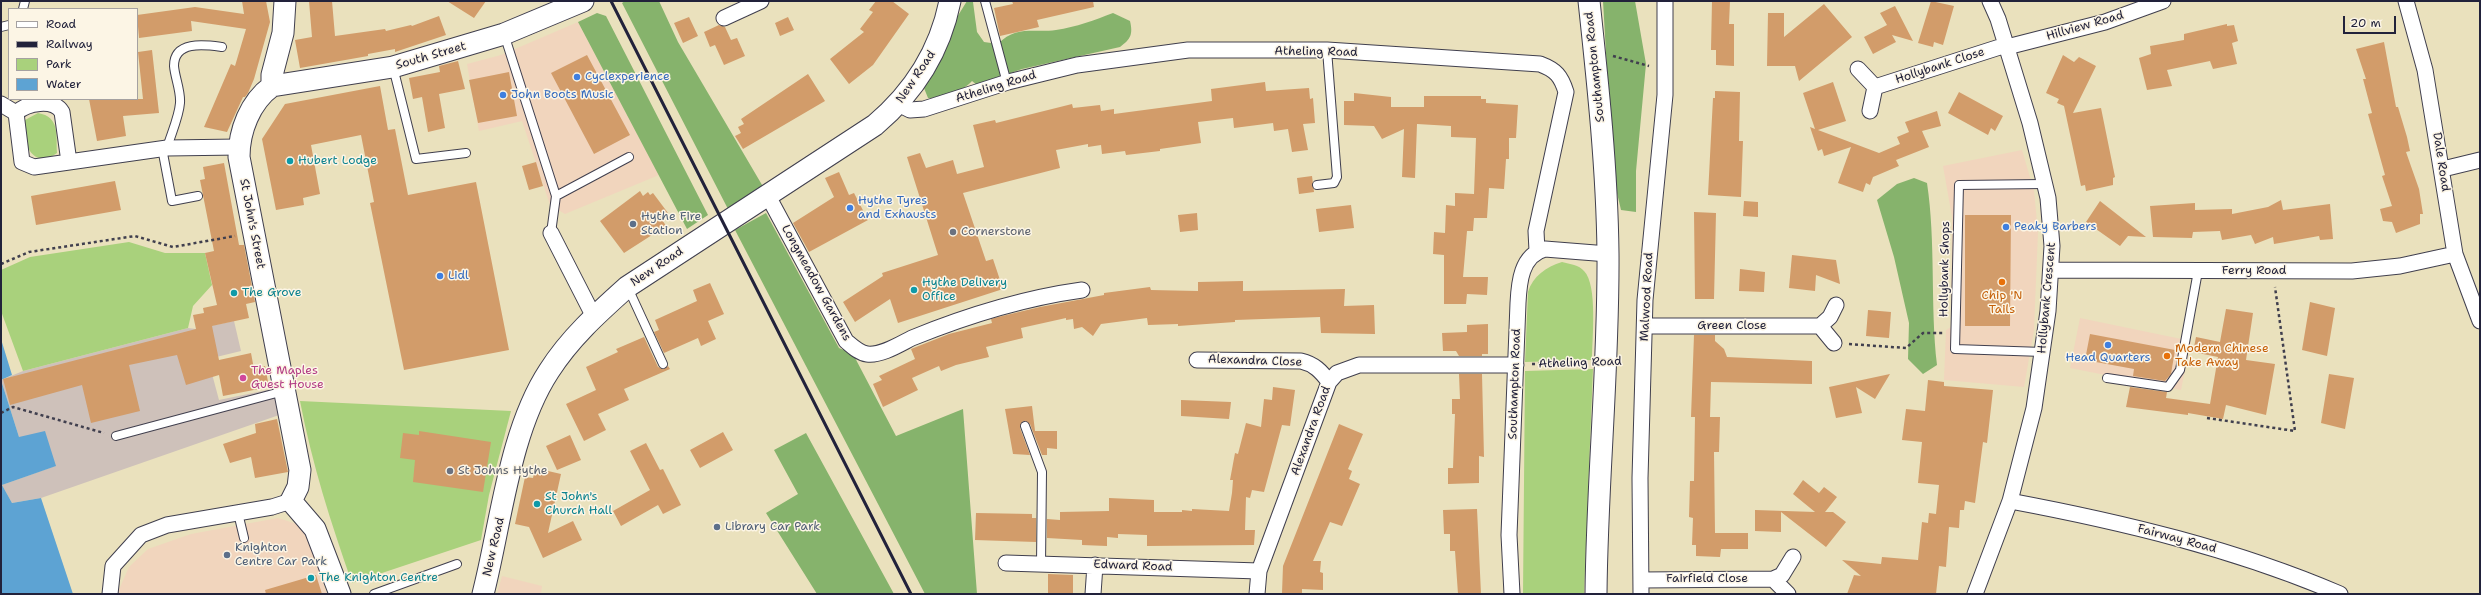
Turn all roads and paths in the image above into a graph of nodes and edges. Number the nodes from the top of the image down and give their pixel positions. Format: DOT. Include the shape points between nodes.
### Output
graph roads {
  1 [pos="285,1"];
  2 [pos="583,1"];
  3 [pos="761,1"];
  4 [pos="950,1"];
  5 [pos="985,1"];
  6 [pos="1589,1"];
  7 [pos="1665,1"];
  8 [pos="1990,1"];
  9 [pos="2163,1"];
  10 [pos="2406,1"];
  11 [pos="724,18"];
  12 [pos="504,34"];
  13 [pos="2006,46"];
  14 [pos="222,47"];
  15 [pos="1326,50"];
  16 [pos="393,67"];
  17 [pos="1858,69"];
  18 [pos="1007,83"];
  19 [pos="272,86"];
  20 [pos="1875,87"];
  21 [pos="61,103"];
  22 [pos="1,104"];
  23 [pos="898,104"];
  24 [pos="1870,111"];
  25 [pos="16,112"];
  26 [pos="239,147"];
  27 [pos="164,148"];
  28 [pos="466,153"];
  29 [pos="629,157"];
  30 [pos="2480,160"];
  31 [pos="69,162"];
  32 [pos="2443,169"];
  33 [pos="1317,184"];
  34 [pos="2044,184"];
  35 [pos="198,196"];
  36 [pos="556,196"];
  37 [pos="768,196"];
  38 [pos="255,232"];
  39 [pos="551,233"];
  40 [pos="1537,251"];
  41 [pos="1608,254"];
  42 [pos="2455,254"];
  43 [pos="1,264"];
  44 [pos="2052,270"];
  45 [pos="2198,271"];
  46 [pos="2273,271"];
  47 [pos="627,287"];
  48 [pos="1082,290"];
  49 [pos="1836,305"];
  50 [pos="594,317"];
  51 [pos="2480,321"];
  52 [pos="1645,326"];
  53 [pos="1820,326"];
  54 [pos="1956,333"];
  55 [pos="1834,343"];
  56 [pos="2043,352"];
  57 [pos="1197,360"];
  58 [pos="1606,362"];
  59 [pos="663,364"];
  60 [pos="1516,365"];
  61 [pos="2107,378"];
  62 [pos="1329,382"];
  63 [pos="284,391"];
  64 [pos="1,412"];
  65 [pos="2207,418"];
  66 [pos="1025,426"];
  67 [pos="116,436"];
  68 [pos="291,501"];
  69 [pos="2010,501"];
  70 [pos="238,513"];
  71 [pos="244,538"];
  72 [pos="1793,557"];
  73 [pos="1006,563"];
  74 [pos="457,564"];
  75 [pos="1041,564"];
  76 [pos="1095,565"];
  77 [pos="1259,571"];
  78 [pos="1773,579"];
  79 [pos="1641,587"];
  80 [pos="110,594"];
  81 [pos="340,594"];
  82 [pos="374,594"];
  83 [pos="483,594"];
  84 [pos="1093,594"];
  85 [pos="1257,594"];
  86 [pos="1512,594"];
  87 [pos="1596,594"];
  88 [pos="1788,594"];
  89 [pos="1975,594"];
  90 [pos="2340,594"];
  1 -- 19 [label="street" via="283,33 272,75"];
  2 -- 12 [label="street, South Street"];
  3 -- 11 [label="street"];
  4 -- 23 [label="street, New Road" via="946,20 928,63"];
  5 -- 18 [label="lane"];
  6 -- 41 [label="street, Southampton Road" via="1604,155"];
  7 -- 52 [label="street, Malwood Road" via="1665,94 1647,278"];
  8 -- 13 [label="street, Hollybank Crescent"];
  9 -- 13 [label="street, Hillview Road" via="2105,22"];
  10 -- 32 [label="street, Dale Road" via="2425,70"];
  12 -- 16 [label="street, South Street"];
  12 -- 36 [label="lane"];
  13 -- 20 [label="street, Hollybank Close"];
  13 -- 34 [label="street, Hollybank Crescent" via="2030,122"];
  14 -- 27 [label="lane" via="199,44 179,53 174,64 180,103"];
  15 -- 18 [label="street, Atheling Road" via="1188,50 1077,65"];
  15 -- 33 [label="lane" via="1337,177 1334,183"];
  15 -- 40 [label="street, Atheling Road" via="1525,62 1554,69 1562,79 1566,92 1536,231"];
  16 -- 19 [label="street, South Street"];
  16 -- 28 [label="lane" via="416,160"];
  17 -- 20 [label="street"];
  18 -- 23 [label="street, Atheling Road" via="924,109 910,110"];
  19 -- 26 [label="street, St John's Street" via="254,105 244,126"];
  20 -- 24 [label="street"];
  21 -- 25 [label="street" via="21,108"];
  21 -- 31 [label="street"];
  22 -- 25 [label="street"];
  23 -- 37 [label="street, New Road" via="875,125"];
  25 -- 31 [label="street" via="22,162 34,168"];
  26 -- 27 [label="street"];
  26 -- 38 [label="street, St John's Street"];
  27 -- 31 [label="street"];
  27 -- 35 [label="lane" via="172,201"];
  29 -- 36 [label="lane"];
  30 -- 32 [label="street"];
  32 -- 42 [label="street, Dale Road"];
  34 -- 44 [label="street, Hollybank Crescent" via="2052,228"];
  34 -- 54 [label="lane, Hollybank Shops" via="1959,185"];
  36 -- 39 [label="lane"];
  37 -- 47 [label="street, New Road" via="710,231"];
  37 -- 48 [label="street, Longmeadow Gardens" via="846,341 867,354 885,350 972,316 1060,293"];
  38 -- 43 [label="path" via="173,247 135,236 29,252"];
  38 -- 63 [label="street, St John's Street"];
  39 -- 50 [label="street"];
  40 -- 41 [label="street" via="1545,249"];
  40 -- 60 [label="street, Southampton Road" via="1521,273"];
  41 -- 58 [label="street, Southampton Road"];
  42 -- 46 [label="street, Ferry Road" via="2400,266 2352,271"];
  42 -- 51 [label="street, Dale Road"];
  44 -- 45 [label="street, Ferry Road"];
  44 -- 56 [label="street, Hollybank Crescent"];
  45 -- 46 [label="street, Ferry Road"];
  45 -- 61 [label="lane" via="2180,370 2168,387"];
  46 -- 65 [label="path" via="2295,431"];
  47 -- 50 [label="street, New Road"];
  47 -- 59 [label="lane"];
  49 -- 53 [label="street" via="1830,317"];
  50 -- 83 [label="street, New Road" via="548,372 515,449"];
  52 -- 53 [label="street, Green Close"];
  52 -- 79 [label="street, Malwood Road" via="1640,472"];
  53 -- 55 [label="street"];
  54 -- 55 [label="path" via="1923,333 1906,348"];
  54 -- 56 [label="lane, Hollybank Shops" via="1955,349"];
  56 -- 69 [label="street, Hollybank Crescent" via="2034,408"];
  57 -- 62 [label="street, Alexandra Close" via="1300,361 1311,364 1321,371"];
  58 -- 60 [label="path, Atheling Road"];
  58 -- 87 [label="street, Southampton Road"];
  60 -- 62 [label="street, Alexandra Road" via="1359,366 1337,373"];
  60 -- 86 [label="street, Southampton Road" via="1509,535"];
  62 -- 77 [label="street, Alexandra Road"];
  63 -- 67 [label="lane"];
  63 -- 68 [label="street, St John's Street" via="300,470 298,487"];
  64 -- 67 [label="path" via="13,407"];
  66 -- 75 [label="lane" via="1042,472"];
  68 -- 70 [label="street"];
  68 -- 81 [label="street" via="315,529"];
  69 -- 89 [label="street, Hollybank Crescent"];
  69 -- 90 [label="street, Fairway Road" via="2086,515 2236,555"];
  70 -- 71 [label="lane"];
  70 -- 80 [label="street" via="167,525 141,535 113,566"];
  72 -- 78 [label="street" via="1782,575"];
  73 -- 75 [label="street, Edward Road"];
  74 -- 82 [label="lane"];
  75 -- 76 [label="street, Edward Road"];
  76 -- 77 [label="street, Edward Road"];
  76 -- 84 [label="street"];
  77 -- 85 [label="street, Alexandra Road"];
  78 -- 79 [label="street, Fairfield Close"];
  78 -- 88 [label="street" via="1782,585"];
}
